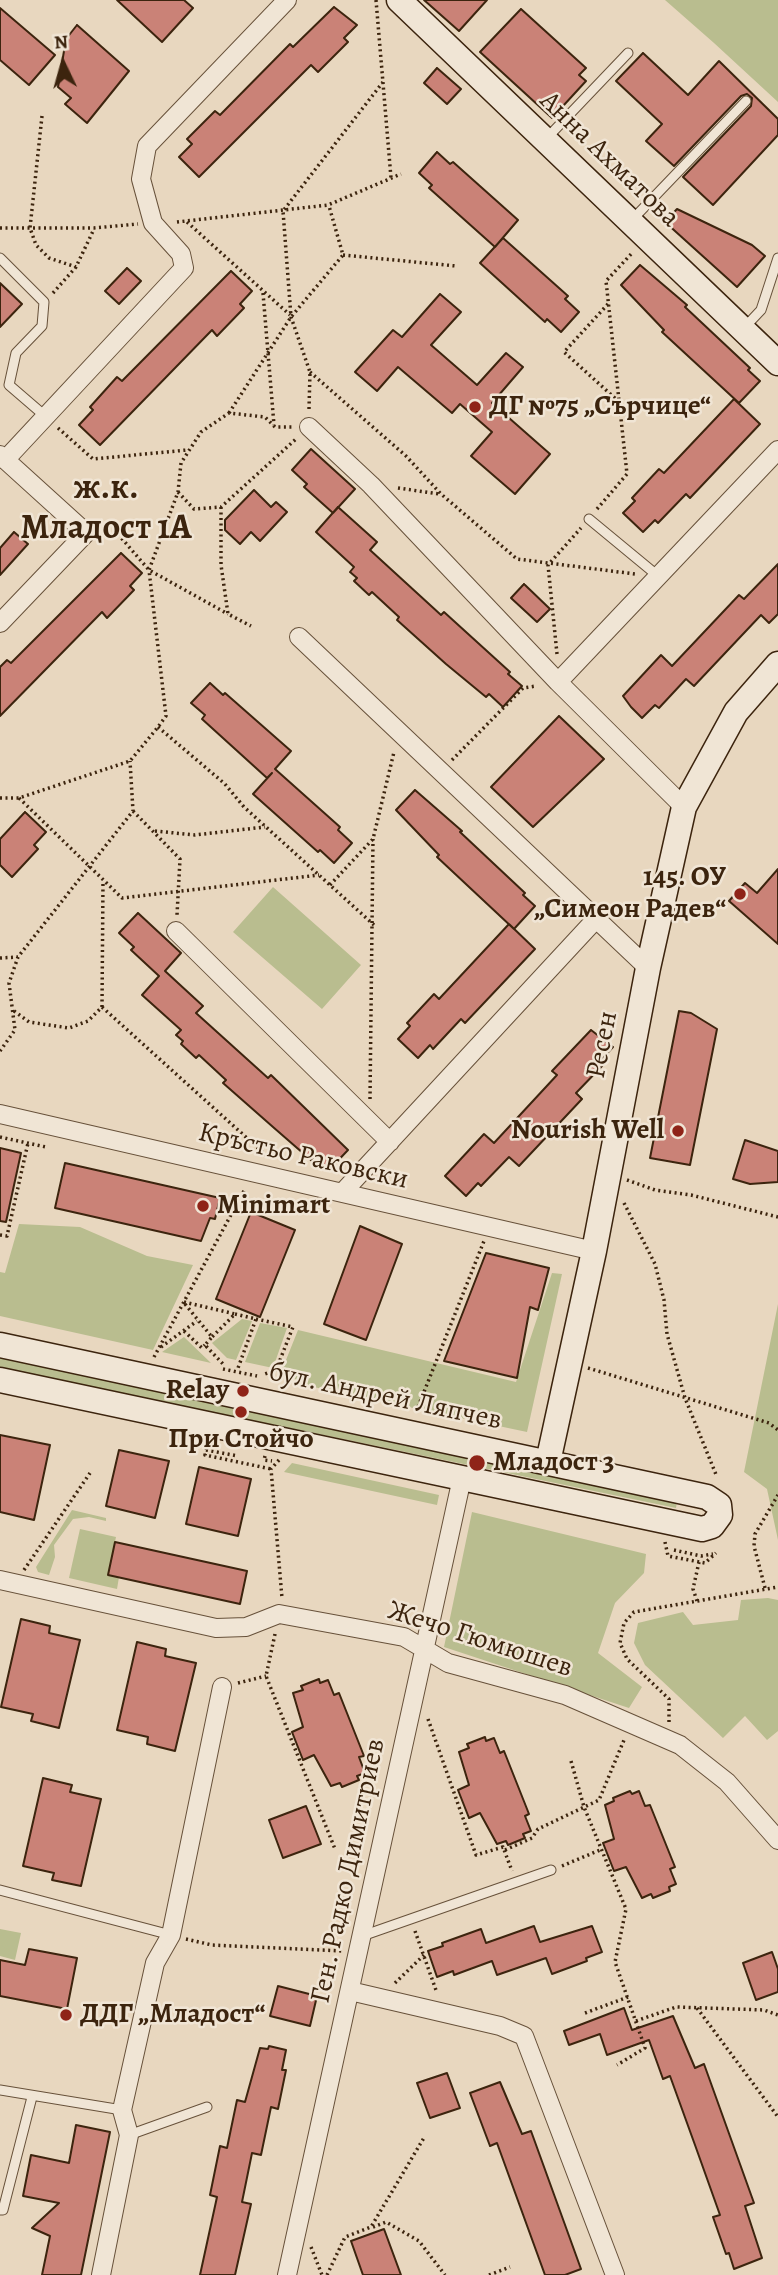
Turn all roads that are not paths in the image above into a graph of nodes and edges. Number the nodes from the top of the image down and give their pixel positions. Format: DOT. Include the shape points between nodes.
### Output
graph roads {
  1 [pos="287,0"];
  2 [pos="399,0"];
  3 [pos="628,52"];
  4 [pos="746,101"];
  5 [pos="545,141"];
  6 [pos="638,230"];
  7 [pos="0,258"];
  8 [pos="778,258"];
  9 [pos="743,330"];
  10 [pos="778,363"];
  11 [pos="45,416"];
  12 [pos="309,427"];
  13 [pos="778,450"];
  14 [pos="2,458"];
  15 [pos="589,519"];
  16 [pos="658,576"];
  17 [pos="0,623"];
  18 [pos="299,637"];
  19 [pos="778,664"];
  20 [pos="558,682"];
  21 [pos="684,807"];
  22 [pos="596,919"];
  23 [pos="176,931"];
  24 [pos="648,968"];
  25 [pos="0,1114"];
  26 [pos="390,1142"];
  27 [pos="342,1193"];
  28 [pos="594,1251"];
  29 [pos="0,1345"];
  30 [pos="0,1380"];
  31 [pos="548,1462"];
  32 [pos="462,1478"];
  33 [pos="8,1582"];
  34 [pos="424,1650"];
  35 [pos="222,1687"];
  36 [pos="778,1840"];
  37 [pos="551,1870"];
  38 [pos="0,1890"];
  39 [pos="171,1935"];
  40 [pos="362,1936"];
  41 [pos="350,1991"];
  42 [pos="0,2090"];
  43 [pos="32,2097"];
  44 [pos="207,2107"];
  45 [pos="122,2110"];
  46 [pos="129,2135"];
  47 [pos="0,2210"];
  48 [pos="101,2275"];
  49 [pos="287,2275"];
  50 [pos="615,2275"];
  1 -- 11 [label="street" via="147,146 141,179 153,223 181,254 184,268"];
  2 -- 5 [label="main road, Анна Ахматова"];
  3 -- 5 [label="lane"];
  4 -- 6 [label="lane"];
  5 -- 6 [label="main road, Анна Ахматова"];
  6 -- 9 [label="main road, Анна Ахматова"];
  7 -- 11 [label="lane" via="44,302 42,326 16,354 9,385"];
  8 -- 9 [label="lane" via="761,310"];
  9 -- 10 [label="main road, Анна Ахматова"];
  11 -- 14 [label="street"];
  12 -- 20 [label="street"];
  13 -- 16 [label="street"];
  14 -- 17 [label="street" via="86,533"];
  15 -- 16 [label="lane"];
  16 -- 20 [label="street"];
  18 -- 22 [label="street"];
  19 -- 21 [label="main road, Ресен" via="736,712"];
  20 -- 21 [label="street"];
  21 -- 24 [label="main road, Ресен"];
  22 -- 24 [label="street"];
  22 -- 26 [label="street"];
  23 -- 26 [label="street"];
  24 -- 28 [label="main road, Ресен"];
  25 -- 27 [label="street, Кръстьо Раковски"];
  26 -- 27 [label="street"];
  27 -- 28 [label="street, Кръстьо Раковски"];
  28 -- 31 [label="main road, Ресен"];
  29 -- 31 [label="main road, бул. Андрей Ляпчев"];
  30 -- 32 [label="main road, бул. Андрей Ляпчев"];
  31 -- 32 [label="main road, бул. Андрей Ляпчев" via="711,1499 719,1505 720,1515 712,1526 702,1529"];
  32 -- 34 [label="street, Ген. Радко Димитриев"];
  33 -- 34 [label="street, Жечо Гюмюшев" via="216,1628 246,1627 279,1614 404,1637"];
  34 -- 36 [label="street, Жечо Гюмюшев" via="448,1663 565,1695 680,1745 727,1782"];
  34 -- 40 [label="street, Ген. Радко Димитриев"];
  35 -- 39 [label="street"];
  37 -- 40 [label="lane"];
  38 -- 39 [label="lane"];
  39 -- 45 [label="street" via="155,1963"];
  40 -- 41 [label="street, Ген. Радко Димитриев"];
  41 -- 49 [label="street, Ген. Радко Димитриев"];
  41 -- 50 [label="street" via="500,2026 524,2036"];
  42 -- 43 [label="lane"];
  43 -- 45 [label="lane"];
  43 -- 47 [label="lane" via="4,2210"];
  44 -- 46 [label="lane"];
  45 -- 46 [label="street"];
  46 -- 48 [label="street"];
}
